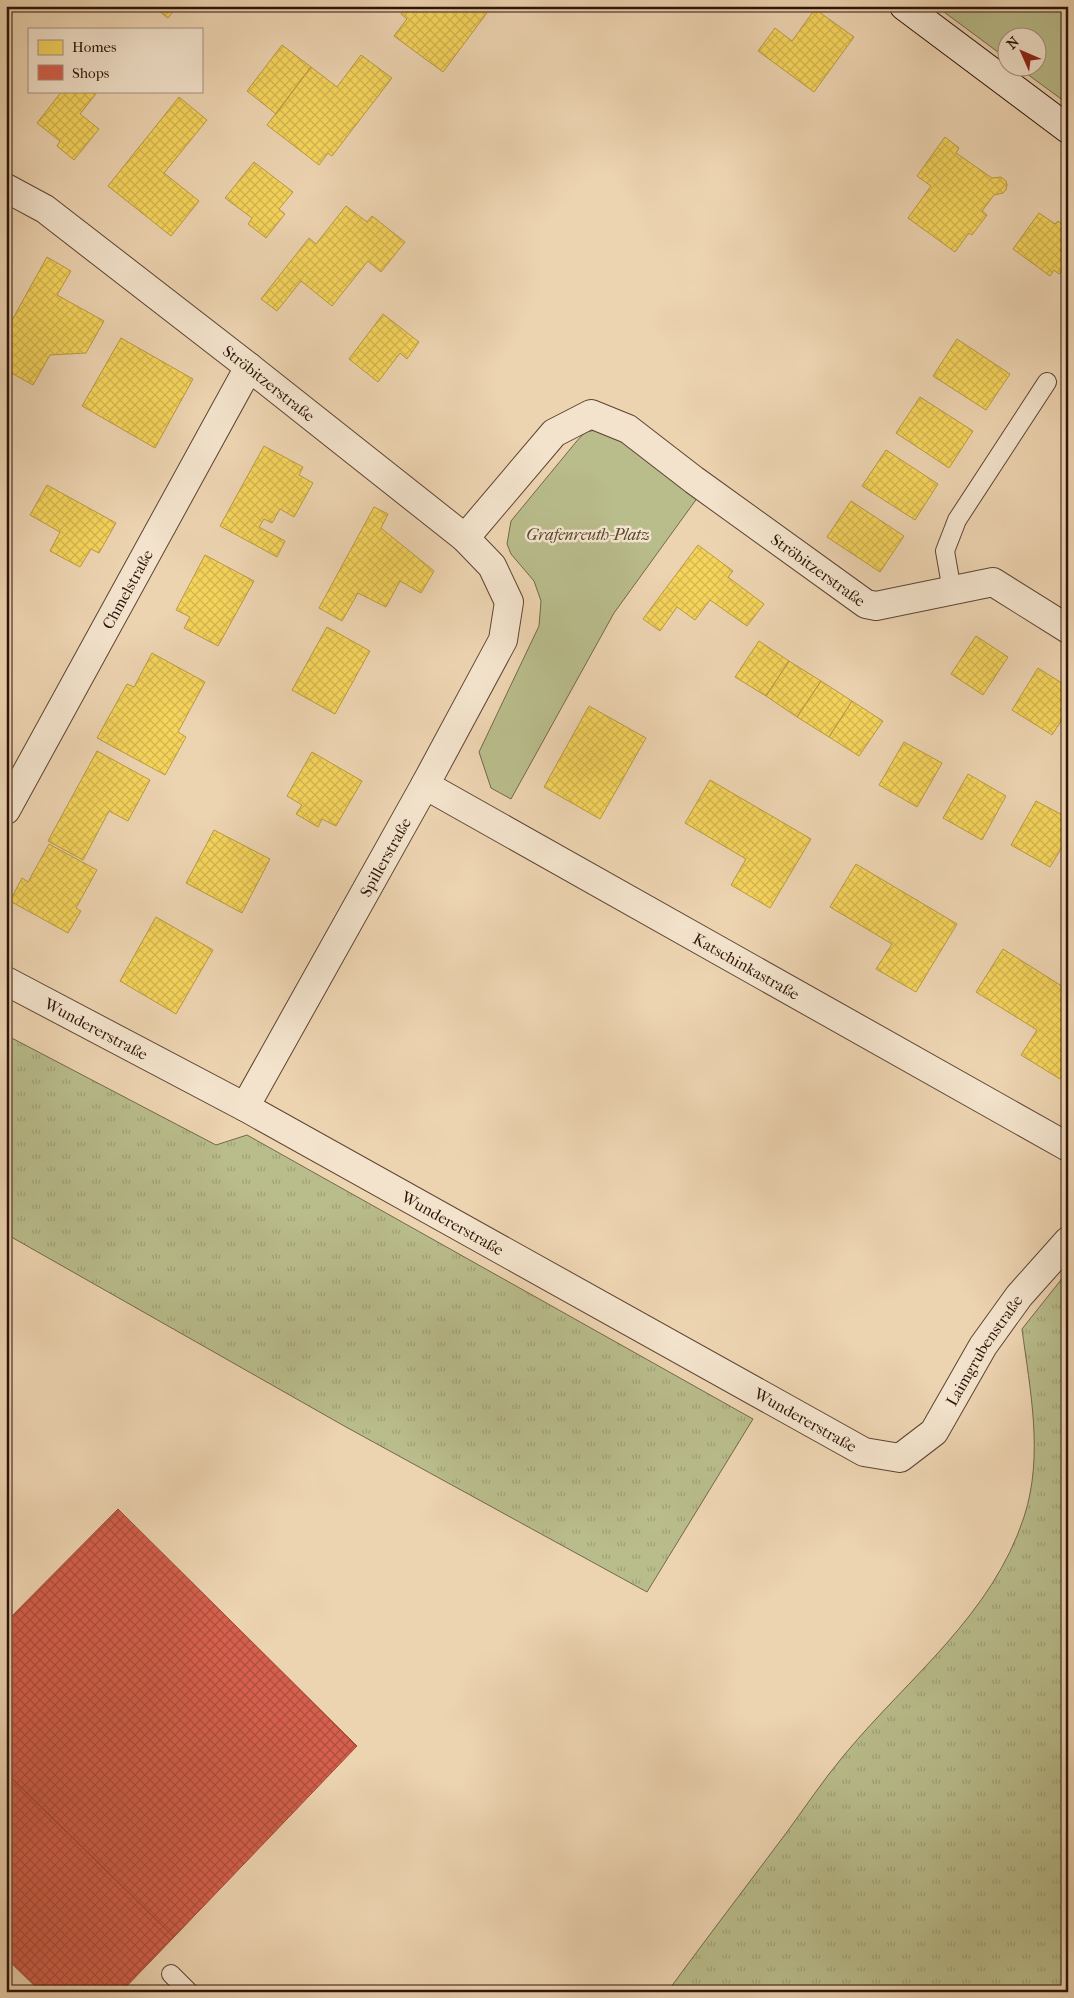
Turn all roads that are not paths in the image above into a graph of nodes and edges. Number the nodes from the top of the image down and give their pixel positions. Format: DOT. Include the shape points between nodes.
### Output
graph roads {
  1 [pos="904,6"];
  2 [pos="1068,128"];
  3 [pos="6,188"];
  4 [pos="249,367"];
  5 [pos="1047,382"];
  6 [pos="465,538"];
  7 [pos="952,591"];
  8 [pos="509,602"];
  9 [pos="1068,629"];
  10 [pos="425,785"];
  11 [pos="6,810"];
  12 [pos="6,981"];
  13 [pos="245,1107"];
  14 [pos="1068,1147"];
  15 [pos="1068,1241"];
  16 [pos="900,1458"];
  17 [pos="171,1974"];
  18 [pos="189,1992"];
  1 -- 2 [label="street"];
  3 -- 4 [label="street, Ströbitzerstraße" via="45,208"];
  4 -- 6 [label="street, Ströbitzerstraße"];
  4 -- 11 [label="street, Chmelstraße"];
  5 -- 7 [label="lane" via="957,520 945,551"];
  6 -- 7 [label="street, Ströbitzerstraße" via="554,433 591,414 628,429 866,604 876,606"];
  6 -- 8 [label="street, Ströbitzerstraße" via="492,566"];
  7 -- 9 [label="street, Ströbitzerstraße" via="993,582"];
  8 -- 10 [label="street, Spillerstraße" via="503,640"];
  10 -- 13 [label="street, Spillerstraße"];
  10 -- 14 [label="street, Katschinkastraße"];
  12 -- 13 [label="street, Wundererstraße"];
  13 -- 16 [label="street, Wundererstraße" via="864,1452"];
  15 -- 16 [label="street, Laimgrubenstraße" via="1019,1296 984,1346 934,1432"];
  17 -- 18 [label="lane"];
}
